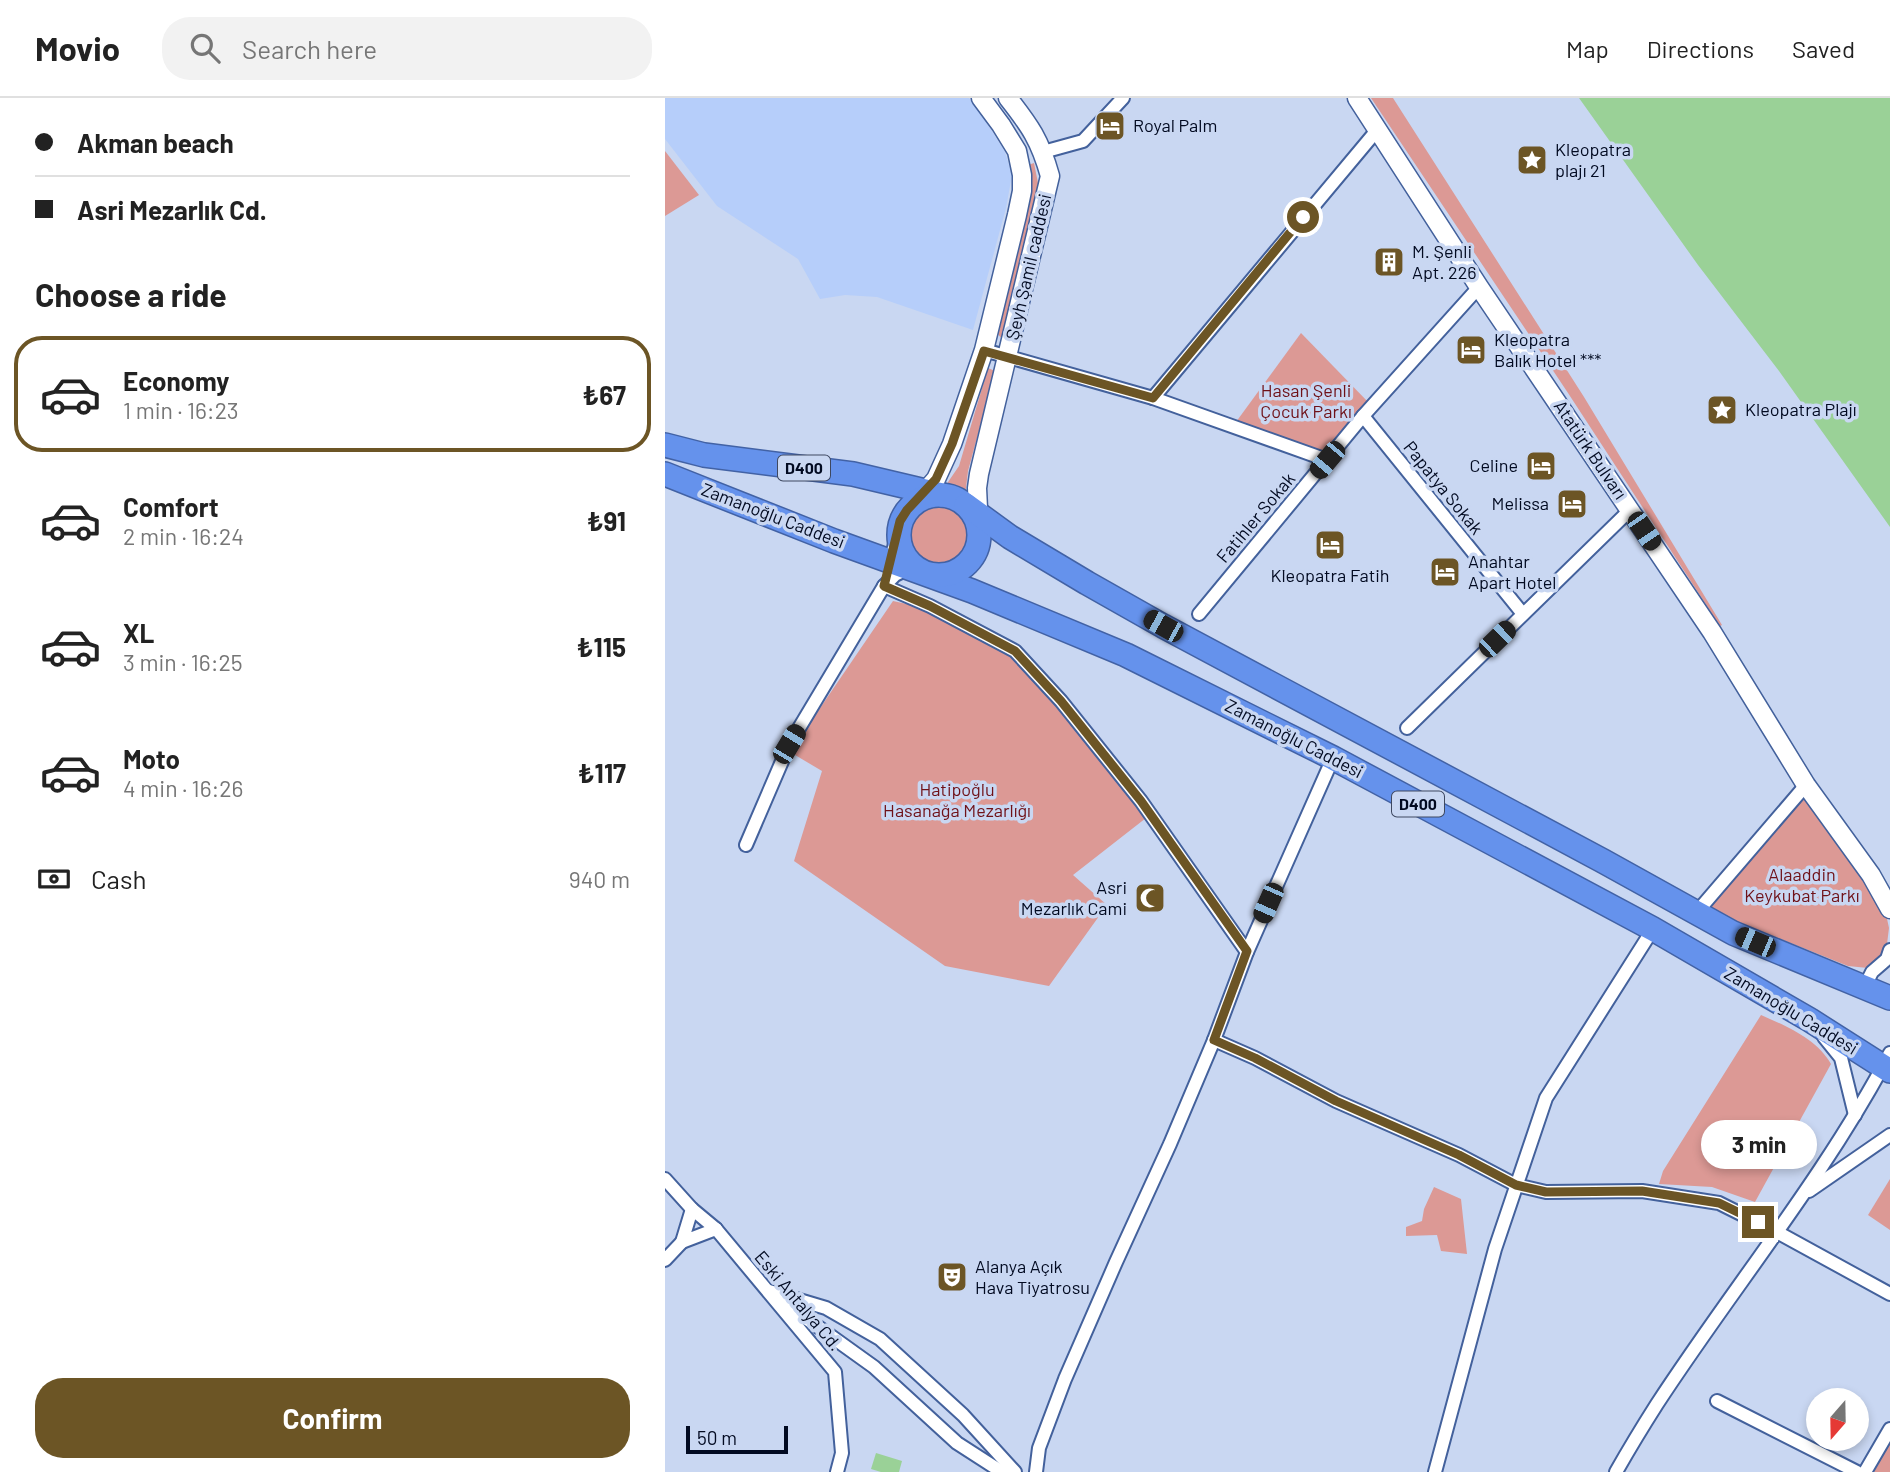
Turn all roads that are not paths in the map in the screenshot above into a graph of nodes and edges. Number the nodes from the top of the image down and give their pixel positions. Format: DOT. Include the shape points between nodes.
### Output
graph roads {
  1 [pos="981,98"];
  2 [pos="1008,98"];
  3 [pos="1123,98"];
  4 [pos="1357,98"];
  5 [pos="1378,129"];
  6 [pos="1017,150"];
  7 [pos="1043,152"];
  8 [pos="1479,287"];
  9 [pos="984,351"];
  10 [pos="1007,358"];
  11 [pos="1153,398"];
  12 [pos="1363,416"];
  13 [pos="665,436"];
  14 [pos="665,445"];
  15 [pos="704,455"];
  16 [pos="1327,460"];
  17 [pos="665,474"];
  18 [pos="928,495"];
  19 [pos="1630,510"];
  20 [pos="974,516"];
  21 [pos="898,534"];
  22 [pos="909,568"];
  23 [pos="884,586"];
  24 [pos="1199,614"];
  25 [pos="1523,614"];
  26 [pos="1407,727"];
  27 [pos="1333,758"];
  28 [pos="1807,785"];
  29 [pos="746,845"];
  30 [pos="1889,909"];
  31 [pos="1697,912"];
  32 [pos="1653,929"];
  33 [pos="1890,950"];
  34 [pos="1247,951"];
  35 [pos="1864,988"];
  36 [pos="1890,998"];
  37 [pos="1810,1020"];
  38 [pos="1214,1040"];
  39 [pos="1888,1064"];
  40 [pos="1855,1115"];
  41 [pos="1890,1135"];
  42 [pos="665,1179"];
  43 [pos="1516,1185"];
  44 [pos="1803,1195"];
  45 [pos="692,1209"];
  46 [pos="716,1229"];
  47 [pos="1777,1232"];
  48 [pos="682,1242"];
  49 [pos="665,1260"];
  50 [pos="768,1290"];
  51 [pos="1890,1294"];
  52 [pos="1717,1401"];
  53 [pos="1890,1429"];
  54 [pos="837,1472"];
  55 [pos="1002,1472"];
  56 [pos="1015,1472"];
  57 [pos="1036,1472"];
  58 [pos="1435,1472"];
  59 [pos="1616,1472"];
  60 [pos="1857,1472"];
  61 [pos="1865,1472"];
  1 -- 6 [label="street, Şeyh Şamil caddesi"];
  2 -- 7 [label="street, Şeyh Şamil caddesi" via="1031,127"];
  3 -- 7 [label="street" via="1083,141"];
  4 -- 5 [label="street, Atatürk Bulvarı"];
  5 -- 8 [label="street, Atatürk Bulvarı"];
  5 -- 11 [label="street"];
  6 -- 7 [label="street"];
  6 -- 9 [label="street, Şeyh Şamil caddesi" via="1021,191"];
  7 -- 10 [label="street, Şeyh Şamil caddesi" via="1050,176"];
  8 -- 12 [label="street, Fatihler Sokak"];
  8 -- 19 [label="street, Atatürk Bulvarı"];
  9 -- 10 [label="street"];
  9 -- 18 [label="street, Şeyh Şamil caddesi" via="952,444"];
  10 -- 11 [label="street"];
  10 -- 20 [label="street, Şeyh Şamil caddesi" via="979,474"];
  11 -- 16 [label="street"];
  12 -- 16 [label="street, Fatihler Sokak"];
  12 -- 25 [label="street, Papatya Sokak"];
  13 -- 15 [label="street"];
  14 -- 15 [label="highway, D400"];
  15 -- 18 [label="highway, D400" via="853,474"];
  16 -- 24 [label="street, Fatihler Sokak"];
  17 -- 22 [label="highway, Zamanoğlu Caddesi / D400"];
  18 -- 20 [label="highway, Zamanoğlu Caddesi" via="955,498"];
  18 -- 21 [label="highway" via="907,510"];
  19 -- 25 [label="street"];
  19 -- 28 [label="street, Atatürk Bulvarı"];
  20 -- 22 [label="highway" via="979,543 965,566 940,576"];
  20 -- 31 [label="highway, Zamanoğlu Caddesi / D400" via="1163,626"];
  21 -- 22 [label="street"];
  21 -- 22 [label="highway" via="899,547 915,568"];
  22 -- 23 [label="street"];
  22 -- 23 [label="street"];
  22 -- 27 [label="highway, Zamanoğlu Caddesi / D400" via="1126,655"];
  23 -- 29 [label="street" via="789,744"];
  23 -- 34 [label="street" via="1015,651 1141,801"];
  25 -- 26 [label="street"];
  27 -- 32 [label="highway, Zamanoğlu Caddesi / D400"];
  27 -- 34 [label="street"];
  28 -- 30 [label="street, Atatürk Bulvarı" via="1871,875"];
  28 -- 31 [label="street"];
  31 -- 35 [label="highway, Zamanoğlu Caddesi / D400" via="1733,933"];
  32 -- 37 [label="highway, Zamanoğlu Caddesi / D400"];
  32 -- 43 [label="street" via="1546,1098"];
  33 -- 35 [label="street"];
  34 -- 38 [label="street"];
  35 -- 36 [label="highway, Zamanoğlu Caddesi / D400"];
  37 -- 39 [label="highway, Zamanoğlu Caddesi / D400"];
  37 -- 40 [label="street" via="1842,1058"];
  38 -- 43 [label="street"];
  38 -- 57 [label="street" via="1065,1379 1039,1448"];
  39 -- 40 [label="street"];
  40 -- 44 [label="street"];
  41 -- 44 [label="street"];
  42 -- 45 [label="street, Eski Antalya Cd."];
  43 -- 47 [label="street" via="1546,1192 1642,1191 1719,1203"];
  43 -- 58 [label="street"];
  44 -- 47 [label="street"];
  45 -- 46 [label="street, Eski Antalya Cd."];
  45 -- 48 [label="street"];
  46 -- 48 [label="street"];
  46 -- 50 [label="street, Eski Antalya Cd."];
  47 -- 51 [label="street"];
  47 -- 59 [label="street" via="1657,1403"];
  48 -- 49 [label="street"];
  50 -- 54 [label="street, Eski Antalya Cd." via="835,1372 842,1453"];
  50 -- 55 [label="street" via="874,1367 957,1443"];
  50 -- 56 [label="street" via="826,1308 880,1339 963,1415"];
  52 -- 60 [label="street"];
  53 -- 61 [label="street"];
}
